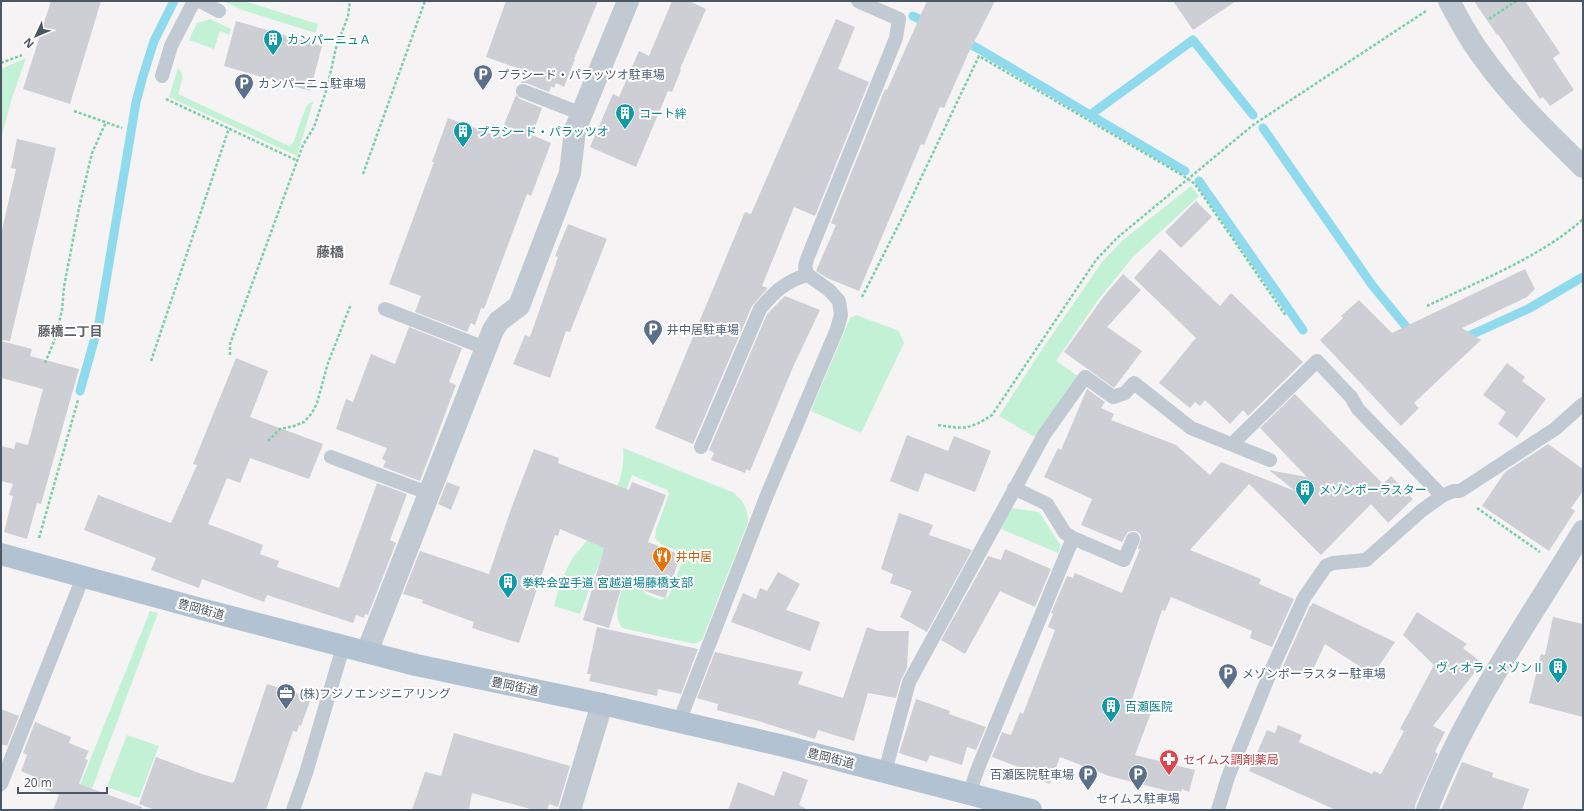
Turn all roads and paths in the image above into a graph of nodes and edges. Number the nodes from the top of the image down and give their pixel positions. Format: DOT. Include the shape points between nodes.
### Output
graph roads {
  1 [pos="194,1"];
  2 [pos="200,1"];
  3 [pos="350,1"];
  4 [pos="424,1"];
  5 [pos="628,1"];
  6 [pos="858,1"];
  7 [pos="1449,1"];
  8 [pos="1516,1"];
  9 [pos="1428,10"];
  10 [pos="220,11"];
  11 [pos="1466,33"];
  12 [pos="22,54"];
  13 [pos="1,63"];
  14 [pos="162,76"];
  15 [pos="523,91"];
  16 [pos="161,96"];
  17 [pos="74,111"];
  18 [pos="582,114"];
  19 [pos="106,122"];
  20 [pos="122,128"];
  21 [pos="229,128"];
  22 [pos="298,160"];
  23 [pos="1583,167"];
  24 [pos="363,174"];
  25 [pos="1188,179"];
  26 [pos="1583,219"];
  27 [pos="808,275"];
  28 [pos="860,300"];
  29 [pos="350,304"];
  30 [pos="1427,306"];
  31 [pos="385,309"];
  32 [pos="1286,316"];
  33 [pos="485,348"];
  34 [pos="230,355"];
  35 [pos="151,361"];
  36 [pos="45,364"];
  37 [pos="78,400"];
  38 [pos="1583,404"];
  39 [pos="938,425"];
  40 [pos="268,442"];
  41 [pos="1232,444"];
  42 [pos="701,447"];
  43 [pos="331,457"];
  44 [pos="1270,460"];
  45 [pos="1014,488"];
  46 [pos="1460,491"];
  47 [pos="428,493"];
  48 [pos="1442,496"];
  49 [pos="1583,531"];
  50 [pos="1073,538"];
  51 [pos="1134,539"];
  52 [pos="1,554"];
  53 [pos="32,563"];
  54 [pos="1561,567"];
  55 [pos="83,577"];
  56 [pos="343,647"];
  57 [pos="367,652"];
  58 [pos="602,704"];
  59 [pos="679,722"];
  60 [pos="884,772"];
  61 [pos="1,784"];
  62 [pos="969,794"];
  63 [pos="293,810"];
  64 [pos="570,810"];
  65 [pos="1031,810"];
  66 [pos="1218,810"];
  67 [pos="1427,810"];
  1 -- 14 [label="lane" via="171,46"];
  2 -- 10 [label="lane"];
  3 -- 22 [label="path" via="327,88 314,127 303,145"];
  4 -- 24 [label="path"];
  5 -- 18 [label="street"];
  6 -- 27 [label="lane" via="899,18 896,38 807,259 805,267"];
  7 -- 11 [label="street"];
  8 -- 11 [label="path"];
  9 -- 25 [label="path" via="1253,125"];
  11 -- 23 [label="street" via="1513,95"];
  12 -- 13 [label="path"];
  15 -- 18 [label="lane"];
  16 -- 21 [label="path"];
  17 -- 19 [label="path"];
  18 -- 33 [label="street" via="576,130 570,173 519,306 499,321"];
  19 -- 20 [label="path"];
  19 -- 36 [label="path" via="92,153 60,317"];
  21 -- 22 [label="path"];
  21 -- 35 [label="path"];
  22 -- 34 [label="path" via="230,344"];
  25 -- 28 [label="path" via="979,56"];
  25 -- 32 [label="path" via="1195,184"];
  25 -- 39 [label="path" via="1096,260 992,415 963,429"];
  26 -- 30 [label="path" via="1557,240 1518,262"];
  27 -- 42 [label="lane" via="794,278 760,309"];
  27 -- 59 [label="lane" via="829,290 839,301 841,315 837,329 766,495"];
  29 -- 40 [label="path" via="312,413 304,422 280,429"];
  31 -- 33 [label="lane"];
  33 -- 47 [label="street"];
  37 -- 53 [label="path"];
  38 -- 46 [label="lane" via="1555,429"];
  41 -- 44 [label="lane"];
  41 -- 45 [label="lane" via="1191,428 1138,378 1125,393 1113,397 1086,377 1044,435"];
  41 -- 48 [label="lane" via="1317,361 1351,397 1358,409"];
  43 -- 47 [label="lane"];
  45 -- 50 [label="lane" via="1047,504 1065,533"];
  45 -- 60 [label="lane" via="909,682"];
  46 -- 48 [label="lane"];
  46 -- 54 [label="path" via="1463,498"];
  47 -- 57 [label="street"];
  48 -- 66 [label="lane" via="1421,510 1366,560 1326,566 1304,598 1270,673 1231,770"];
  49 -- 54 [label="street"];
  50 -- 51 [label="lane" via="1124,560"];
  50 -- 62 [label="lane"];
  52 -- 53 [label="main road, 豊岡街道"];
  53 -- 55 [label="main road, 豊岡街道"];
  54 -- 67 [label="street" via="1484,691 1440,776"];
  55 -- 56 [label="main road, 豊岡街道"];
  55 -- 61 [label="lane"];
  56 -- 57 [label="main road, 豊岡街道"];
  56 -- 63 [label="lane"];
  57 -- 58 [label="main road, 豊岡街道" via="416,665"];
  58 -- 59 [label="main road, 豊岡街道"];
  58 -- 64 [label="street"];
  59 -- 60 [label="main road, 豊岡街道"];
  60 -- 62 [label="main road, 豊岡街道"];
  62 -- 65 [label="main road, 豊岡街道"];
}
